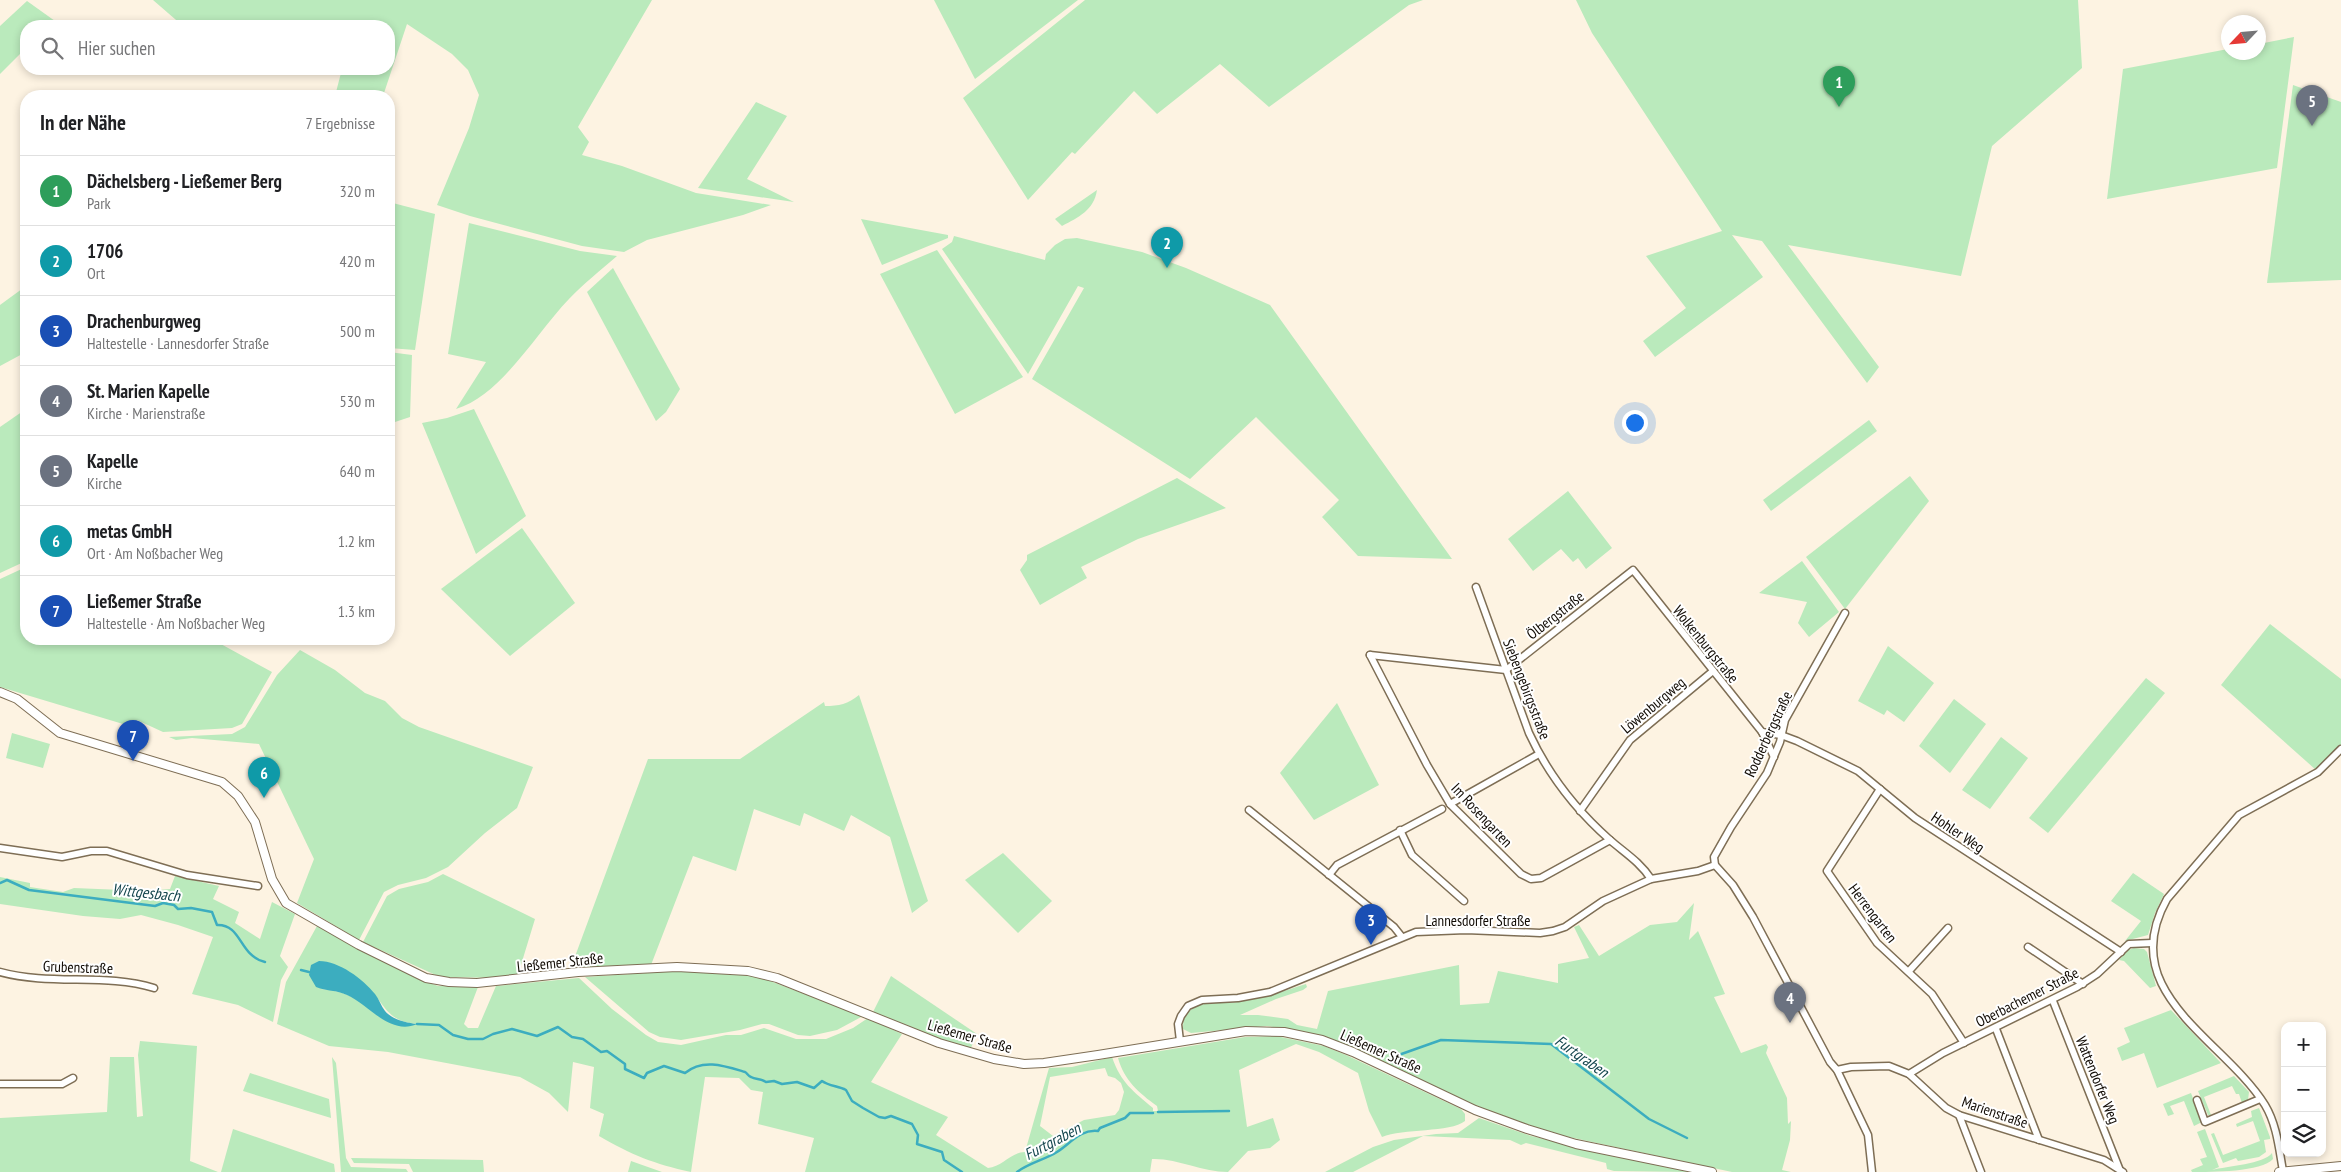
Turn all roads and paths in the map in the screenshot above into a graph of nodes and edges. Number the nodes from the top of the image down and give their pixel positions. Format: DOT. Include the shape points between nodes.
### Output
graph roads {
  1 [pos="1632,570"];
  2 [pos="1476,587"];
  3 [pos="1845,613"];
  4 [pos="1506,670"];
  5 [pos="1713,672"];
  6 [pos="0,692"];
  7 [pos="1762,732"];
  8 [pos="1781,735"];
  9 [pos="2341,749"];
  10 [pos="1539,754"];
  11 [pos="1774,757"];
  12 [pos="1880,789"];
  13 [pos="1450,804"];
  14 [pos="1442,808"];
  15 [pos="1249,810"];
  16 [pos="1580,811"];
  17 [pos="1400,830"];
  18 [pos="1610,840"];
  19 [pos="0,848"];
  20 [pos="1716,865"];
  21 [pos="1329,875"];
  22 [pos="1651,879"];
  23 [pos="258,886"];
  24 [pos="1464,901"];
  25 [pos="1948,928"];
  26 [pos="1402,937"];
  27 [pos="2152,943"];
  28 [pos="2028,947"];
  29 [pos="2121,952"];
  30 [pos="1909,971"];
  31 [pos="0,972"];
  32 [pos="2083,984"];
  33 [pos="154,988"];
  34 [pos="2053,1001"];
  35 [pos="1996,1029"];
  36 [pos="1180,1042"];
  37 [pos="1964,1043"];
  38 [pos="1837,1070"];
  39 [pos="1909,1074"];
  40 [pos="72,1078"];
  41 [pos="0,1084"];
  42 [pos="2260,1099"];
  43 [pos="2197,1100"];
  44 [pos="1959,1115"];
  45 [pos="2039,1140"];
  46 [pos="2341,1166"];
  47 [pos="2121,1170"];
  48 [pos="1712,1172"];
  49 [pos="1872,1172"];
  50 [pos="1981,1172"];
  51 [pos="2281,1172"];
  1 -- 4 [label="street, Ölbergstraße"];
  1 -- 5 [label="street, Wolkenburgstraße"];
  2 -- 4 [label="street, Siebengebirgsstraße"];
  3 -- 8 [label="street, Rodderbergstraße" via="1786,720"];
  4 -- 10 [label="street, Siebengebirgsstraße"];
  4 -- 13 [label="street, Im Rosengarten" via="1370,655"];
  5 -- 7 [label="street, Wolkenburgstraße"];
  5 -- 16 [label="street, Löwenburgweg" via="1630,740"];
  6 -- 36 [label="street, Ließemer Straße" via="17,699 60,733 210,777 230,788 255,822 272,879 286,902 426,978 490,983 578,972 734,969 777,978 939,1043 1007,1062 1044,1063"];
  7 -- 8 [label="street"];
  7 -- 11 [label="street, Wolkenburgstraße"];
  8 -- 11 [label="street, Rodderbergstraße"];
  8 -- 12 [label="street, Hohler Weg" via="1827,754 1858,771"];
  9 -- 27 [label="street" via="2318,772 2240,815 2167,899 2159,914"];
  10 -- 13 [label="street"];
  10 -- 16 [label="street, Siebengebirgsstraße"];
  11 -- 20 [label="street, Rodderbergstraße" via="1767,773 1718,847 1714,857"];
  12 -- 29 [label="street, Hohler Weg" via="1931,829"];
  12 -- 30 [label="street, Herrengarten" via="1827,871 1877,943"];
  13 -- 18 [label="street, Im Rosengarten" via="1521,874 1531,879 1548,874"];
  14 -- 17 [label="street"];
  15 -- 21 [label="street"];
  16 -- 18 [label="street, Siebengebirgsstraße"];
  17 -- 21 [label="street" via="1337,865"];
  17 -- 24 [label="street" via="1412,855"];
  18 -- 22 [label="street, Siebengebirgsstraße" via="1636,859"];
  19 -- 23 [label="street" via="62,858 107,851 187,875"];
  20 -- 22 [label="street, Lannesdorfer Straße"];
  20 -- 38 [label="street" via="1753,917"];
  21 -- 26 [label="street"];
  22 -- 26 [label="street, Lannesdorfer Straße" via="1603,901 1553,931 1466,930 1416,932"];
  25 -- 30 [label="street"];
  26 -- 36 [label="street, Lannesdorfer Straße" via="1270,992 1202,1000 1188,1006 1178,1024"];
  27 -- 29 [label="street, Oberbachemer Straße" via="2129,944"];
  27 -- 42 [label="street" via="2158,977 2168,998"];
  28 -- 32 [label="street"];
  29 -- 32 [label="street, Oberbachemer Straße"];
  30 -- 37 [label="street, Herrengarten" via="1932,994"];
  31 -- 33 [label="street, Grubenstraße" via="48,980 134,981"];
  32 -- 34 [label="street, Oberbachemer Straße"];
  34 -- 35 [label="street, Oberbachemer Straße"];
  34 -- 47 [label="street, Wattendorfer Weg"];
  35 -- 37 [label="street, Oberbachemer Straße"];
  35 -- 45 [label="street"];
  36 -- 48 [label="street, Ließemer Straße" via="1246,1031 1284,1032 1322,1040 1526,1130 1576,1144"];
  37 -- 39 [label="street, Oberbachemer Straße"];
  38 -- 39 [label="street, Marienstraße" via="1889,1066"];
  38 -- 49 [label="street" via="1868,1135"];
  39 -- 44 [label="street, Marienstraße" via="1946,1108"];
  40 -- 41 [label="street" via="62,1084"];
  42 -- 43 [label="street" via="2205,1122"];
  42 -- 51 [label="street" via="2275,1131"];
  44 -- 45 [label="street, Marienstraße"];
  44 -- 50 [label="street"];
  45 -- 47 [label="street, Marienstraße" via="2104,1160"];
  46 -- 51 [label="street"];
}
